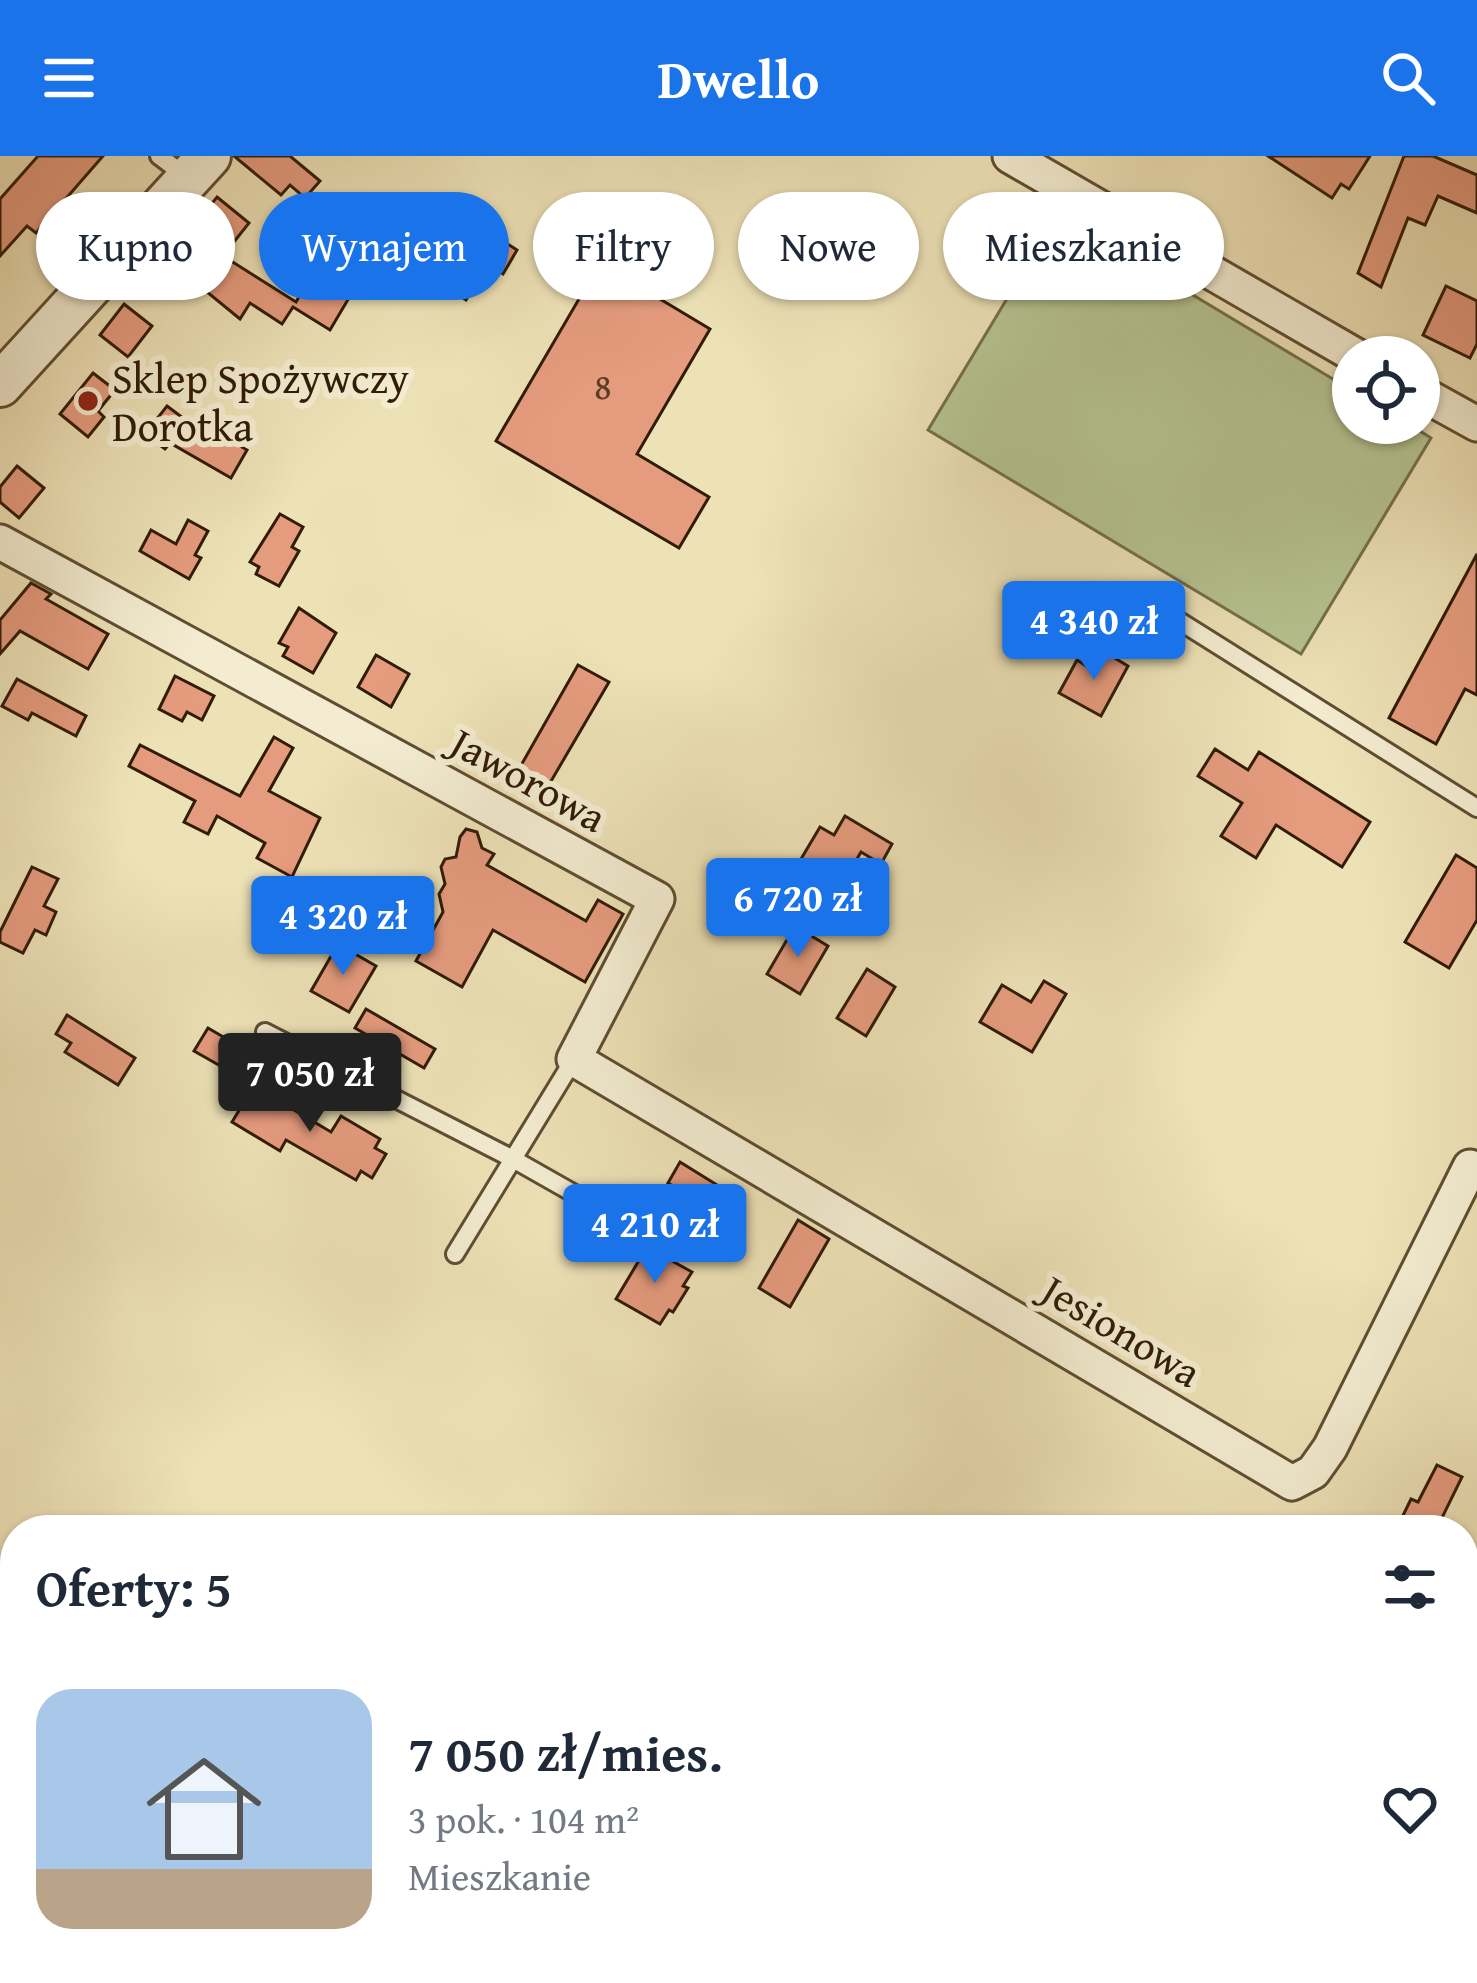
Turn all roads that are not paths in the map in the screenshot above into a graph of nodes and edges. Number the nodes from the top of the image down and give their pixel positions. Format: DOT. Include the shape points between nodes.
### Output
graph roads {
  1 [pos="1010,156"];
  2 [pos="186,163"];
  3 [pos="1332,342"];
  4 [pos="0,386"];
  5 [pos="1440,404"];
  6 [pos="1477,424"];
  7 [pos="0,542"];
  8 [pos="1165,612"];
  9 [pos="1477,808"];
  10 [pos="265,1032"];
  11 [pos="574,1059"];
  12 [pos="513,1159"];
  13 [pos="1473,1159"];
  14 [pos="640,1231"];
  15 [pos="455,1254"];
  1 -- 3 [label="street"];
  2 -- 4 [label="street"];
  5 -- 6 [label="street"];
  7 -- 11 [label="street, Jaworowa" via="657,899"];
  8 -- 9 [label="lane"];
  10 -- 12 [label="lane"];
  11 -- 12 [label="lane, Jaworowa"];
  11 -- 13 [label="street, Jesionowa" via="1292,1483 1313,1472 1330,1448"];
  12 -- 14 [label="lane"];
  12 -- 15 [label="lane, Jaworowa"];
}
